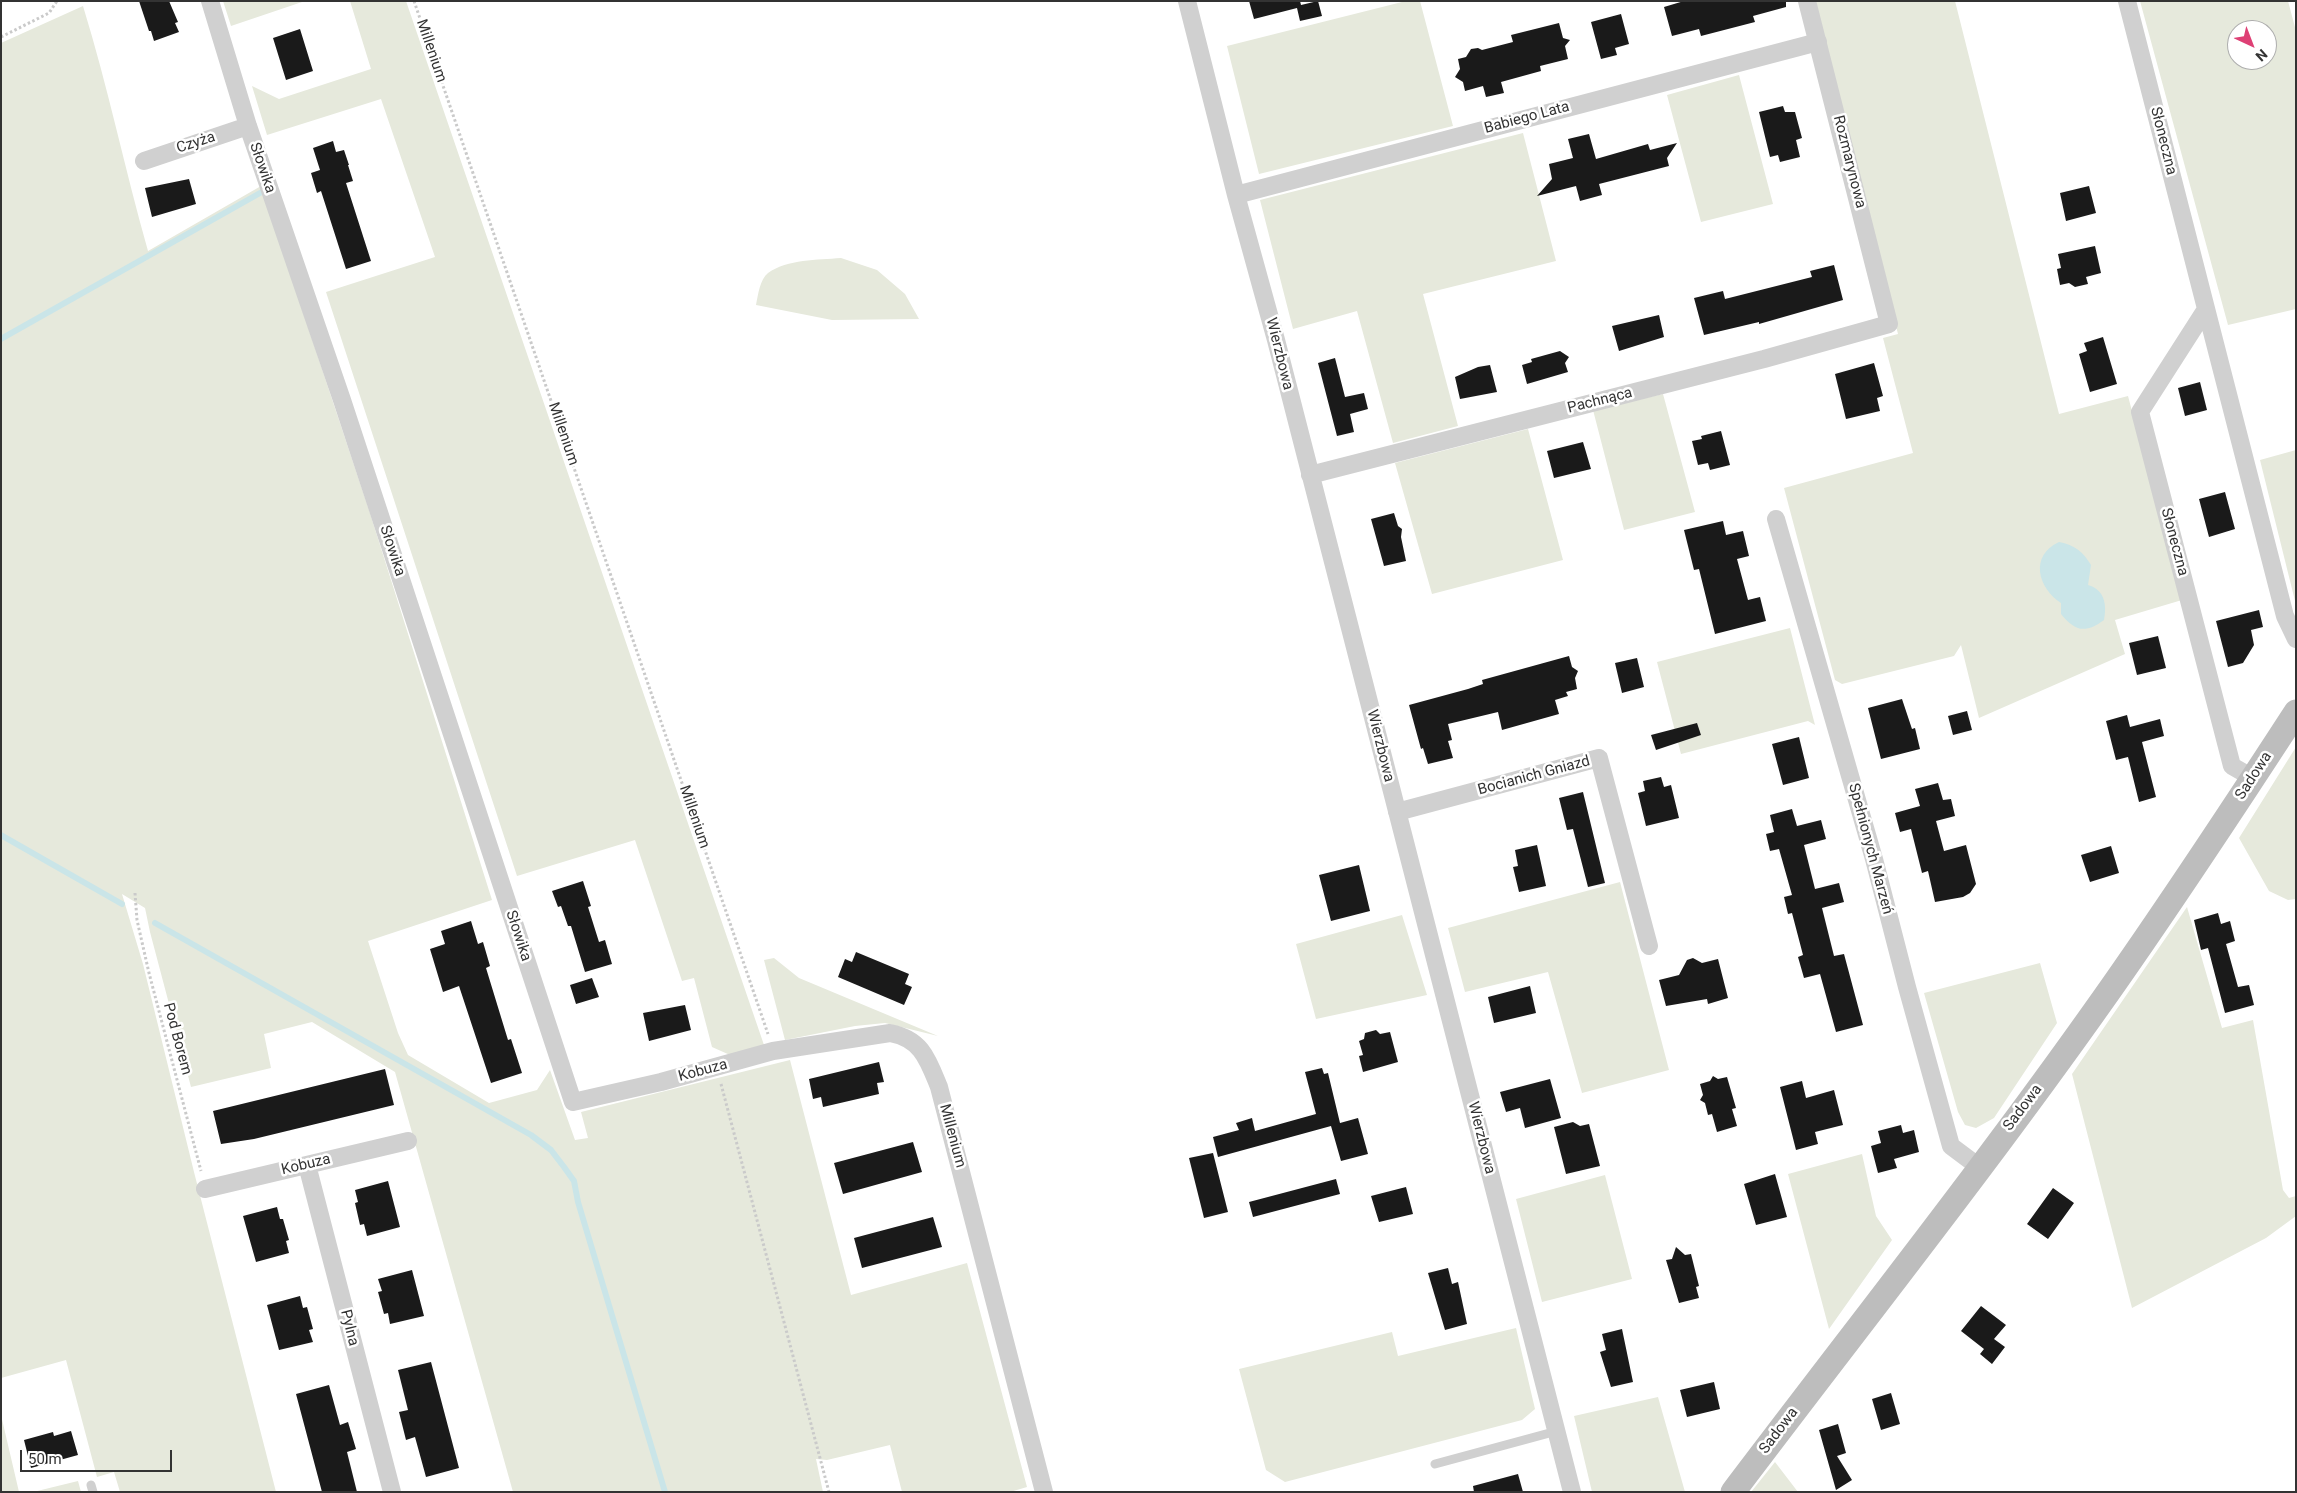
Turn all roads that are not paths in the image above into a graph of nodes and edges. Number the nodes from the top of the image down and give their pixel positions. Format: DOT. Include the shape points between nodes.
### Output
graph roads {
  1 [pos="210,1"];
  2 [pos="1187,1"];
  3 [pos="1807,1"];
  4 [pos="2127,1"];
  5 [pos="1818,42"];
  6 [pos="248,126"];
  7 [pos="144,161"];
  8 [pos="1236,194"];
  9 [pos="2206,309"];
  10 [pos="1889,324"];
  11 [pos="1310,475"];
  12 [pos="1776,519"];
  13 [pos="2296,639"];
  14 [pos="2296,712"];
  15 [pos="2253,778"];
  16 [pos="1397,812"];
  17 [pos="1650,946"];
  18 [pos="774,1052"];
  19 [pos="573,1102"];
  20 [pos="408,1141"];
  21 [pos="307,1165"];
  22 [pos="1979,1167"];
  23 [pos="205,1189"];
  24 [pos="1556,1431"];
  25 [pos="1435,1464"];
  26 [pos="392,1492"];
  27 [pos="1044,1492"];
  28 [pos="1572,1492"];
  29 [pos="1733,1492"];
  1 -- 6 [label="street, Słowika"];
  2 -- 8 [label="street, Wierzbowa"];
  3 -- 5 [label="street, Rozmarynowa"];
  4 -- 9 [label="street, Słoneczna"];
  5 -- 8 [label="street, Babiego Lata"];
  5 -- 10 [label="street, Rozmarynowa"];
  6 -- 7 [label="street, Czyża"];
  6 -- 19 [label="street, Słowika" via="342,400"];
  8 -- 11 [label="street, Wierzbowa"];
  9 -- 13 [label="street, Słoneczna" via="2285,616"];
  9 -- 15 [label="street, Słoneczna" via="2140,412 2232,766"];
  10 -- 11 [label="street, Pachnąca"];
  11 -- 16 [label="street, Wierzbowa"];
  12 -- 22 [label="street, Spełnionych Marzeń" via="1952,1146"];
  14 -- 15 [label="street, Sadowa"];
  15 -- 22 [label="street, Sadowa" via="2112,987"];
  16 -- 17 [label="street, Bocianich Gniazd" via="1599,758"];
  16 -- 24 [label="street, Wierzbowa"];
  18 -- 19 [label="street, Kobuza"];
  18 -- 27 [label="street, Millenium" via="890,1033 914,1041 927,1058 939,1087"];
  20 -- 21 [label="street, Kobuza"];
  21 -- 23 [label="street, Kobuza"];
  21 -- 26 [label="street, Pylna"];
  22 -- 29 [label="street, Sadowa"];
  24 -- 25 [label="lane"];
  24 -- 28 [label="street, Wierzbowa"];
}
